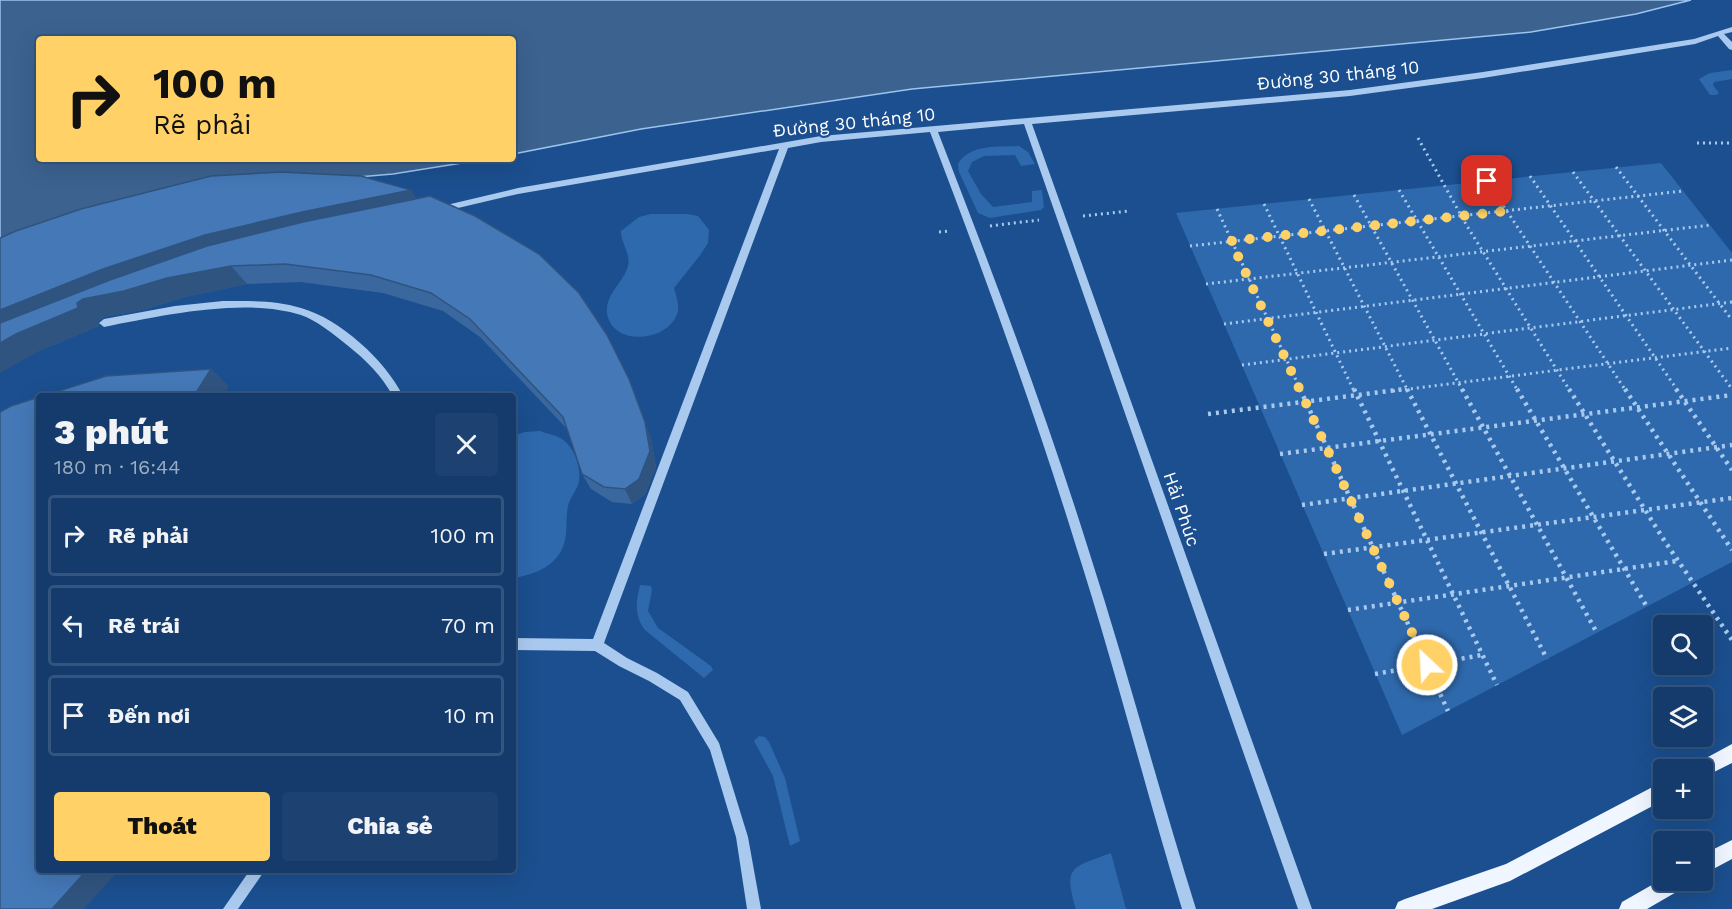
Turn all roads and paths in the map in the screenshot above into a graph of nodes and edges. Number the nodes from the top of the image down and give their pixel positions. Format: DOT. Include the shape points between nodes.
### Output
graph roads {
  1 [pos="1732,30"];
  2 [pos="1719,33"];
  3 [pos="1732,47"];
  4 [pos="1027,121"];
  5 [pos="933,129"];
  6 [pos="1418,138"];
  7 [pos="1732,142"];
  8 [pos="1697,143"];
  9 [pos="785,145"];
  10 [pos="1617,167"];
  11 [pos="1573,172"];
  12 [pos="1530,176"];
  13 [pos="1487,181"];
  14 [pos="1399,190"];
  15 [pos="1683,190"];
  16 [pos="1354,195"];
  17 [pos="1638,196"];
  18 [pos="1309,199"];
  19 [pos="1594,201"];
  20 [pos="1264,204"];
  21 [pos="1550,206"];
  22 [pos="1217,209"];
  23 [pos="435,211"];
  24 [pos="1129,211"];
  25 [pos="1507,211"];
  26 [pos="1461,216"];
  27 [pos="1062,218"];
  28 [pos="1417,220"];
  29 [pos="1711,225"];
  30 [pos="1371,226"];
  31 [pos="971,228"];
  32 [pos="1326,231"];
  33 [pos="1664,231"];
  34 [pos="939,232"];
  35 [pos="1279,236"];
  36 [pos="1620,236"];
  37 [pos="1231,241"];
  38 [pos="1575,241"];
  39 [pos="1190,246"];
  40 [pos="1530,246"];
  41 [pos="1483,252"];
  42 [pos="1439,256"];
  43 [pos="1732,261"];
  44 [pos="1391,262"];
  45 [pos="1690,266"];
  46 [pos="1344,267"];
  47 [pos="1646,271"];
  48 [pos="1297,273"];
  49 [pos="1599,277"];
  50 [pos="1248,278"];
  51 [pos="1555,283"];
  52 [pos="1206,284"];
  53 [pos="1506,289"];
  54 [pos="1461,294"];
  55 [pos="1413,301"];
  56 [pos="1732,302"];
  57 [pos="1719,304"];
  58 [pos="1365,307"];
  59 [pos="1674,310"];
  60 [pos="1316,313"];
  61 [pos="1626,316"];
  62 [pos="1267,319"];
  63 [pos="1732,320"];
  64 [pos="1580,322"];
  65 [pos="104,323"];
  66 [pos="1224,324"];
  67 [pos="1531,328"];
  68 [pos="1485,334"];
  69 [pos="1434,340"];
  70 [pos="1385,346"];
  71 [pos="1732,348"];
  72 [pos="1704,351"];
  73 [pos="1336,353"];
  74 [pos="1655,358"];
  75 [pos="1286,359"];
  76 [pos="1608,364"];
  77 [pos="1242,365"];
  78 [pos="1557,370"];
  79 [pos="1510,376"];
  80 [pos="1458,383"];
  81 [pos="1407,389"];
  82 [pos="1732,389"];
  83 [pos="396,393"];
  84 [pos="1732,395"];
  85 [pos="1357,396"];
  86 [pos="1685,401"];
  87 [pos="1306,403"];
  88 [pos="1637,407"];
  89 [pos="1208,414"];
  90 [pos="1585,414"];
  91 [pos="1536,420"];
  92 [pos="1483,427"];
  93 [pos="1431,435"];
  94 [pos="1378,441"];
  95 [pos="1732,445"];
  96 [pos="1716,447"];
  97 [pos="1327,448"];
  98 [pos="1280,454"];
  99 [pos="1668,454"];
  100 [pos="1614,461"];
  101 [pos="1564,468"];
  102 [pos="1732,470"];
  103 [pos="1510,476"];
  104 [pos="1456,483"];
  105 [pos="1402,491"];
  106 [pos="1350,498"];
  107 [pos="1732,498"];
  108 [pos="1700,502"];
  109 [pos="1302,505"];
  110 [pos="1645,510"];
  111 [pos="1594,517"];
  112 [pos="1537,525"];
  113 [pos="1482,532"];
  114 [pos="1426,540"];
  115 [pos="1372,547"];
  116 [pos="1732,550"];
  117 [pos="1323,554"];
  118 [pos="1677,561"];
  119 [pos="1625,569"];
  120 [pos="1566,577"];
  121 [pos="1509,586"];
  122 [pos="1453,594"];
  123 [pos="1398,602"];
  124 [pos="1647,607"];
  125 [pos="1348,610"];
  126 [pos="1597,633"];
  127 [pos="1732,640"];
  128 [pos="516,644"];
  129 [pos="597,645"];
  130 [pos="1482,655"];
  131 [pos="1547,659"];
  132 [pos="1427,665"];
  133 [pos="1375,674"];
  134 [pos="1497,686"];
  135 [pos="1448,711"];
  136 [pos="1732,753"];
  137 [pos="1713,763"];
  138 [pos="1653,796"];
  139 [pos="1732,849"];
  140 [pos="1713,860"];
  141 [pos="256,873"];
  142 [pos="1659,891"];
  143 [pos="230,909"];
  144 [pos="754,909"];
  145 [pos="1189,909"];
  146 [pos="1305,909"];
  147 [pos="1406,909"];
  148 [pos="1629,909"];
  1 -- 2 [label="street, Đường 30 tháng 10"];
  2 -- 3 [label="street"];
  2 -- 4 [label="street, Đường 30 tháng 10" via="1483,75 1350,93"];
  4 -- 5 [label="street, Đường 30 tháng 10"];
  4 -- 27 [label="street, Hải Phúc"];
  5 -- 9 [label="street, Đường 30 tháng 10"];
  5 -- 31 [label="street"];
  6 -- 26 [label="path"];
  7 -- 8 [label="path"];
  9 -- 23 [label="street, Đường 30 tháng 10" via="518,191"];
  9 -- 129 [label="street"];
  10 -- 17 [label="path"];
  11 -- 19 [label="path"];
  12 -- 21 [label="path"];
  13 -- 25 [label="path"];
  14 -- 28 [label="path"];
  15 -- 17 [label="path"];
  16 -- 30 [label="path"];
  17 -- 19 [label="path"];
  17 -- 33 [label="path"];
  18 -- 32 [label="path"];
  19 -- 21 [label="path"];
  19 -- 36 [label="path"];
  20 -- 35 [label="path"];
  21 -- 25 [label="path"];
  21 -- 38 [label="path"];
  22 -- 37 [label="path"];
  24 -- 27 [label="path"];
  25 -- 26 [label="path"];
  25 -- 40 [label="path"];
  26 -- 28 [label="path"];
  26 -- 41 [label="path"];
  27 -- 31 [label="path"];
  27 -- 146 [label="street, Hải Phúc"];
  28 -- 30 [label="path"];
  28 -- 42 [label="path"];
  29 -- 33 [label="path"];
  30 -- 32 [label="path"];
  30 -- 44 [label="path"];
  31 -- 34 [label="path"];
  31 -- 145 [label="street" via="1082,545"];
  32 -- 35 [label="path"];
  32 -- 46 [label="path"];
  33 -- 36 [label="path"];
  33 -- 45 [label="path"];
  35 -- 37 [label="path"];
  35 -- 48 [label="path"];
  36 -- 38 [label="path"];
  36 -- 47 [label="path"];
  37 -- 39 [label="path"];
  37 -- 50 [label="path"];
  38 -- 40 [label="path"];
  38 -- 49 [label="path"];
  40 -- 41 [label="path"];
  40 -- 51 [label="path"];
  41 -- 42 [label="path"];
  41 -- 53 [label="path"];
  42 -- 44 [label="path"];
  42 -- 54 [label="path"];
  43 -- 45 [label="path"];
  44 -- 46 [label="path"];
  44 -- 55 [label="path"];
  45 -- 47 [label="path"];
  45 -- 57 [label="path"];
  46 -- 48 [label="path"];
  46 -- 58 [label="path"];
  47 -- 49 [label="path"];
  47 -- 59 [label="path"];
  48 -- 50 [label="path"];
  48 -- 60 [label="path"];
  49 -- 51 [label="path"];
  49 -- 61 [label="path"];
  50 -- 52 [label="path"];
  50 -- 62 [label="path"];
  51 -- 53 [label="path"];
  51 -- 64 [label="path"];
  53 -- 54 [label="path"];
  53 -- 67 [label="path"];
  54 -- 55 [label="path"];
  54 -- 68 [label="path"];
  55 -- 58 [label="path"];
  55 -- 69 [label="path"];
  56 -- 57 [label="path"];
  57 -- 59 [label="path"];
  57 -- 63 [label="path"];
  58 -- 60 [label="path"];
  58 -- 70 [label="path"];
  59 -- 61 [label="path"];
  59 -- 72 [label="path"];
  60 -- 62 [label="path"];
  60 -- 73 [label="path"];
  61 -- 64 [label="path"];
  61 -- 74 [label="path"];
  62 -- 66 [label="path"];
  62 -- 75 [label="path"];
  64 -- 67 [label="path"];
  64 -- 76 [label="path"];
  65 -- 83 [label="street" via="197,305 297,310 326,324 384,369"];
  67 -- 68 [label="path"];
  67 -- 78 [label="path"];
  68 -- 69 [label="path"];
  68 -- 79 [label="path"];
  69 -- 70 [label="path"];
  69 -- 80 [label="path"];
  70 -- 73 [label="path"];
  70 -- 81 [label="path"];
  71 -- 72 [label="path"];
  72 -- 74 [label="path"];
  72 -- 82 [label="path"];
  73 -- 75 [label="path"];
  73 -- 85 [label="path"];
  74 -- 76 [label="path"];
  74 -- 86 [label="path"];
  75 -- 77 [label="path"];
  75 -- 87 [label="path"];
  76 -- 78 [label="path"];
  76 -- 88 [label="path"];
  78 -- 79 [label="path"];
  78 -- 90 [label="path"];
  79 -- 80 [label="path"];
  79 -- 91 [label="path"];
  80 -- 81 [label="path"];
  80 -- 92 [label="path"];
  81 -- 85 [label="path"];
  81 -- 93 [label="path"];
  84 -- 86 [label="path"];
  85 -- 87 [label="path"];
  85 -- 94 [label="path"];
  86 -- 88 [label="path"];
  86 -- 96 [label="path"];
  87 -- 89 [label="path"];
  87 -- 97 [label="path"];
  88 -- 90 [label="path"];
  88 -- 99 [label="path"];
  90 -- 91 [label="path"];
  90 -- 100 [label="path"];
  91 -- 92 [label="path"];
  91 -- 101 [label="path"];
  92 -- 93 [label="path"];
  92 -- 103 [label="path"];
  93 -- 94 [label="path"];
  93 -- 104 [label="path"];
  94 -- 97 [label="path"];
  94 -- 105 [label="path"];
  95 -- 96 [label="path"];
  96 -- 99 [label="path"];
  96 -- 102 [label="path"];
  97 -- 98 [label="path"];
  97 -- 106 [label="path"];
  99 -- 100 [label="path"];
  99 -- 108 [label="path"];
  100 -- 101 [label="path"];
  100 -- 110 [label="path"];
  101 -- 103 [label="path"];
  101 -- 111 [label="path"];
  103 -- 104 [label="path"];
  103 -- 112 [label="path"];
  104 -- 105 [label="path"];
  104 -- 113 [label="path"];
  105 -- 106 [label="path"];
  105 -- 114 [label="path"];
  106 -- 109 [label="path"];
  106 -- 115 [label="path"];
  107 -- 108 [label="path"];
  108 -- 110 [label="path"];
  108 -- 116 [label="path"];
  110 -- 111 [label="path"];
  110 -- 118 [label="path"];
  111 -- 112 [label="path"];
  111 -- 119 [label="path"];
  112 -- 113 [label="path"];
  112 -- 120 [label="path"];
  113 -- 114 [label="path"];
  113 -- 121 [label="path"];
  114 -- 115 [label="path"];
  114 -- 122 [label="path"];
  115 -- 117 [label="path"];
  115 -- 123 [label="path"];
  118 -- 119 [label="path"];
  118 -- 127 [label="path"];
  119 -- 120 [label="path"];
  119 -- 124 [label="path"];
  120 -- 121 [label="path"];
  120 -- 126 [label="path"];
  121 -- 122 [label="path"];
  121 -- 131 [label="path"];
  122 -- 123 [label="path"];
  122 -- 130 [label="path"];
  123 -- 125 [label="path"];
  123 -- 132 [label="path"];
  128 -- 129 [label="street"];
  129 -- 144 [label="street" via="684,696 715,747 742,837"];
  130 -- 132 [label="path"];
  130 -- 134 [label="path"];
  132 -- 133 [label="path"];
  132 -- 135 [label="path"];
  136 -- 137 [label="main road"];
  138 -- 147 [label="main road" via="1510,872"];
  139 -- 140 [label="main road"];
  141 -- 143 [label="street"];
  142 -- 148 [label="main road"];
}
